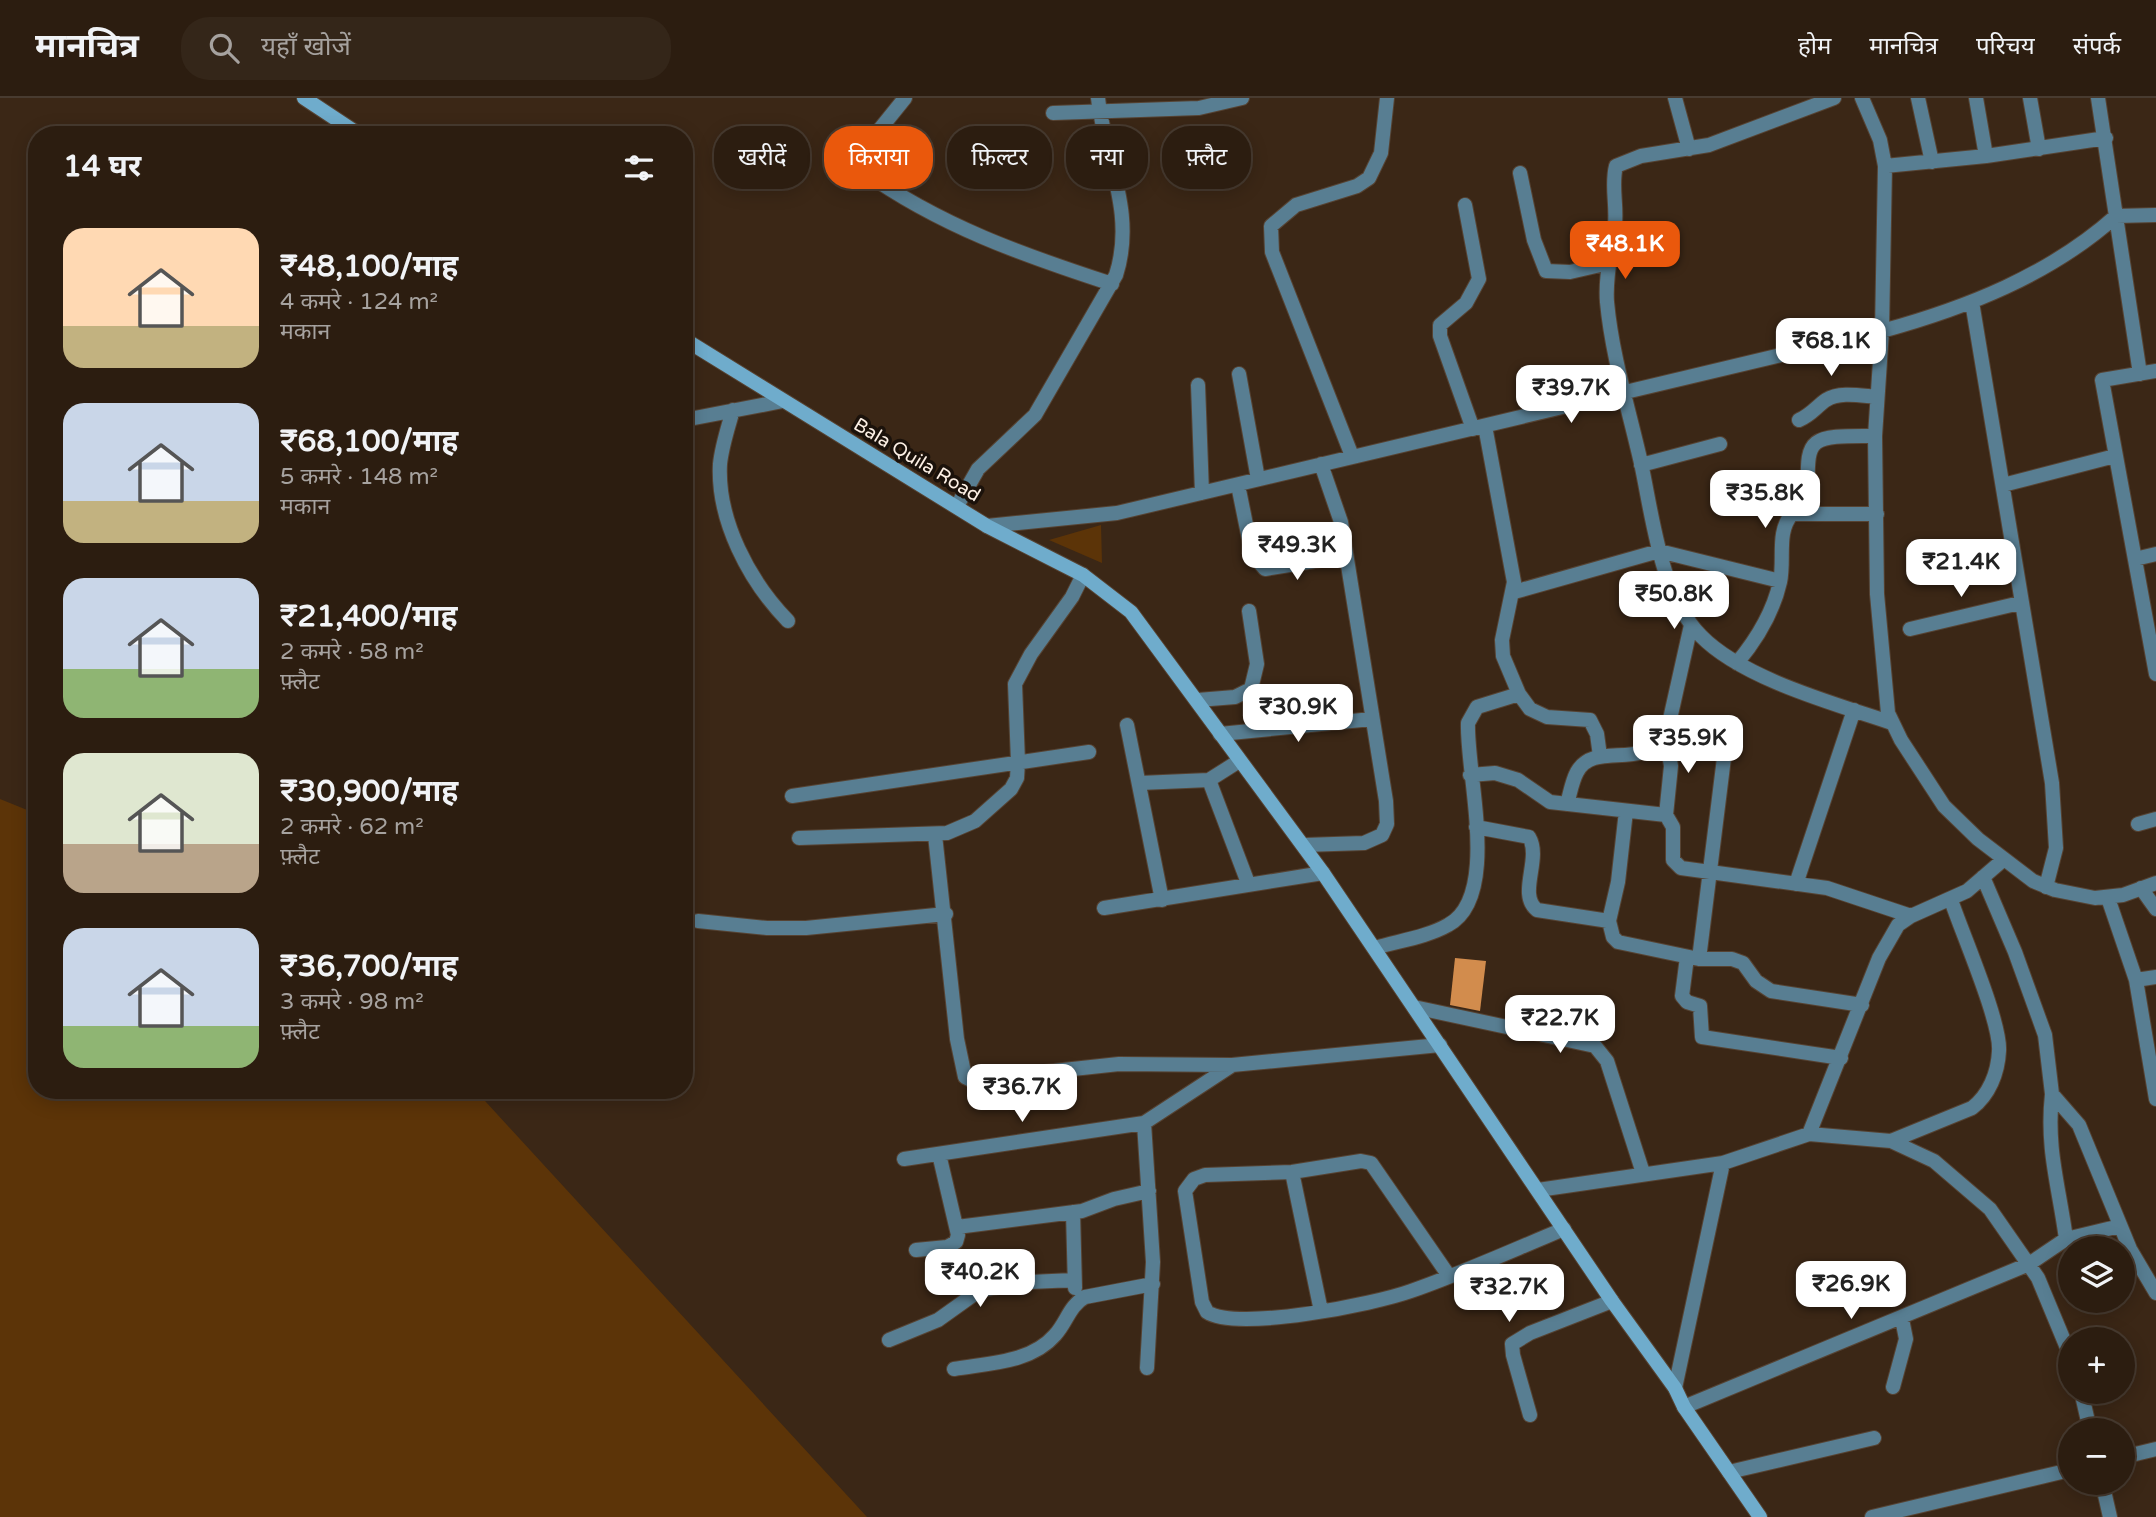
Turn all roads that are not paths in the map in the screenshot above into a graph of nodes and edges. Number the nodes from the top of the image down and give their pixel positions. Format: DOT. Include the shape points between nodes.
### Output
graph roads {
  1 [pos="304,98"];
  2 [pos="905,98"];
  3 [pos="1242,98"];
  4 [pos="1387,98"];
  5 [pos="1675,98"];
  6 [pos="1834,98"];
  7 [pos="1862,98"];
  8 [pos="1918,98"];
  9 [pos="1976,98"];
  10 [pos="2030,98"];
  11 [pos="2098,98"];
  12 [pos="1099,104"];
  13 [pos="1053,113"];
  14 [pos="346,126"];
  15 [pos="2106,138"];
  16 [pos="1689,149"];
  17 [pos="2039,149"];
  18 [pos="1986,156"];
  19 [pos="1932,162"];
  20 [pos="1885,166"];
  21 [pos="1520,173"];
  22 [pos="1465,205"];
  23 [pos="2156,215"];
  24 [pos="2116,216"];
  25 [pos="1609,263"];
  26 [pos="1112,284"];
  27 [pos="1972,302"];
  28 [pos="1882,331"];
  29 [pos="693,345"];
  30 [pos="2156,371"];
  31 [pos="1238,374"];
  32 [pos="2140,374"];
  33 [pos="1198,385"];
  34 [pos="1625,395"];
  35 [pos="1877,397"];
  36 [pos="783,401"];
  37 [pos="733,411"];
  38 [pos="693,418"];
  39 [pos="1799,420"];
  40 [pos="1479,427"];
  41 [pos="1875,436"];
  42 [pos="1720,444"];
  43 [pos="1352,456"];
  44 [pos="2115,456"];
  45 [pos="1321,464"];
  46 [pos="1642,465"];
  47 [pos="1258,479"];
  48 [pos="1238,485"];
  49 [pos="2003,485"];
  50 [pos="1202,493"];
  51 [pos="957,506"];
  52 [pos="1807,513"];
  53 [pos="1877,514"];
  54 [pos="987,526"];
  55 [pos="1659,551"];
  56 [pos="2156,554"];
  57 [pos="1346,556"];
  58 [pos="2135,559"];
  59 [pos="1083,575"];
  60 [pos="1780,581"];
  61 [pos="1514,592"];
  62 [pos="2020,603"];
  63 [pos="1250,611"];
  64 [pos="788,621"];
  65 [pos="1691,625"];
  66 [pos="1910,629"];
  67 [pos="1737,663"];
  68 [pos="2155,665"];
  69 [pos="1519,694"];
  70 [pos="1198,700"];
  71 [pos="1854,710"];
  72 [pos="1372,719"];
  73 [pos="1892,723"];
  74 [pos="1127,725"];
  75 [pos="1667,731"];
  76 [pos="1220,734"];
  77 [pos="1089,752"];
  78 [pos="1600,756"];
  79 [pos="1239,761"];
  80 [pos="1018,762"];
  81 [pos="1471,775"];
  82 [pos="1209,780"];
  83 [pos="1140,783"];
  84 [pos="792,796"];
  85 [pos="1567,804"];
  86 [pos="1626,811"];
  87 [pos="1666,816"];
  88 [pos="2156,819"];
  89 [pos="2138,824"];
  90 [pos="1476,827"];
  91 [pos="935,835"];
  92 [pos="799,838"];
  93 [pos="1304,845"];
  94 [pos="2003,860"];
  95 [pos="1710,871"];
  96 [pos="1323,873"];
  97 [pos="1983,877"];
  98 [pos="1248,883"];
  99 [pos="2156,883"];
  100 [pos="1796,884"];
  101 [pos="2046,887"];
  102 [pos="2141,888"];
  103 [pos="2108,898"];
  104 [pos="1162,900"];
  105 [pos="1951,900"];
  106 [pos="1104,908"];
  107 [pos="2156,909"];
  108 [pos="946,914"];
  109 [pos="1911,916"];
  110 [pos="1609,920"];
  111 [pos="698,921"];
  112 [pos="1375,948"];
  113 [pos="1693,958"];
  114 [pos="2156,977"];
  115 [pos="2136,980"];
  116 [pos="1862,1005"];
  117 [pos="1414,1007"];
  118 [pos="1440,1045"];
  119 [pos="1841,1058"];
  120 [pos="1232,1065"];
  121 [pos="2052,1094"];
  122 [pos="2156,1099"];
  123 [pos="1144,1123"];
  124 [pos="1808,1134"];
  125 [pos="1891,1141"];
  126 [pos="939,1154"];
  127 [pos="904,1159"];
  128 [pos="1723,1163"];
  129 [pos="1292,1172"];
  130 [pos="1643,1173"];
  131 [pos="1538,1190"];
  132 [pos="1149,1191"];
  133 [pos="1073,1212"];
  134 [pos="2120,1226"];
  135 [pos="957,1227"];
  136 [pos="1564,1229"];
  137 [pos="2065,1236"];
  138 [pos="2078,1236"];
  139 [pos="2058,1244"];
  140 [pos="916,1250"];
  141 [pos="2029,1264"];
  142 [pos="1449,1276"];
  143 [pos="1074,1280"];
  144 [pos="1153,1284"];
  145 [pos="2155,1288"];
  146 [pos="1612,1301"];
  147 [pos="1075,1302"];
  148 [pos="1321,1311"];
  149 [pos="1902,1319"];
  150 [pos="2058,1328"];
  151 [pos="890,1340"];
  152 [pos="1147,1368"];
  153 [pos="954,1369"];
  154 [pos="1893,1387"];
  155 [pos="1675,1388"];
  156 [pos="1685,1407"];
  157 [pos="1530,1415"];
  158 [pos="1874,1438"];
  159 [pos="2156,1449"];
  160 [pos="2135,1454"];
  161 [pos="1729,1472"];
  162 [pos="2058,1473"];
  163 [pos="2105,1495"];
  164 [pos="1760,1517"];
  165 [pos="1872,1517"];
  166 [pos="2110,1517"];
  1 -- 14 [label="street"];
  2 -- 26 [label="street" via="859,155 863,171 951,225 1016,253"];
  3 -- 12 [label="street" via="1199,108"];
  4 -- 43 [label="street" via="1381,153 1369,178 1296,205 1271,226 1270,236 1283,282"];
  5 -- 16 [label="street"];
  6 -- 16 [label="street" via="1740,135"];
  7 -- 20 [label="street" via="1880,140"];
  8 -- 19 [label="street"];
  9 -- 18 [label="street"];
  10 -- 17 [label="street"];
  11 -- 15 [label="street"];
  12 -- 13 [label="street"];
  12 -- 26 [label="street" via="1124,219 1122,255"];
  15 -- 17 [label="street"];
  15 -- 24 [label="street"];
  16 -- 25 [label="street" via="1641,156 1616,166"];
  17 -- 18 [label="street"];
  18 -- 19 [label="street"];
  19 -- 20 [label="street"];
  20 -- 28 [label="street"];
  21 -- 25 [label="street" via="1534,240 1546,271 1570,272"];
  22 -- 40 [label="street" via="1479,279 1466,303 1440,325 1440,337"];
  23 -- 24 [label="street"];
  24 -- 27 [label="street" via="2068,254"];
  24 -- 32 [label="street"];
  25 -- 34 [label="street" via="1608,305"];
  26 -- 51 [label="street" via="1035,415 978,469"];
  27 -- 28 [label="street"];
  27 -- 49 [label="street"];
  28 -- 34 [label="street"];
  28 -- 35 [label="street"];
  29 -- 36 [label="street, Bala Quila Road"];
  30 -- 32 [label="street"];
  31 -- 47 [label="street"];
  32 -- 44 [label="street" via="2102,380"];
  33 -- 50 [label="street"];
  34 -- 40 [label="street"];
  34 -- 46 [label="street"];
  35 -- 39 [label="street" via="1836,395"];
  35 -- 41 [label="street"];
  36 -- 37 [label="street"];
  36 -- 51 [label="street, Bala Quila Road"];
  37 -- 38 [label="street"];
  37 -- 64 [label="street" via="720,462 725,511 761,589"];
  40 -- 43 [label="street"];
  40 -- 61 [label="street" via="1513,568"];
  41 -- 52 [label="street" via="1817,439 1810,457"];
  41 -- 53 [label="street"];
  42 -- 46 [label="street"];
  43 -- 45 [label="street"];
  44 -- 49 [label="street"];
  44 -- 58 [label="street"];
  45 -- 47 [label="street"];
  45 -- 57 [label="street" via="1341,522"];
  46 -- 55 [label="street"];
  47 -- 48 [label="street"];
  48 -- 50 [label="street"];
  48 -- 57 [label="street" via="1252,554 1265,569"];
  49 -- 62 [label="street"];
  50 -- 54 [label="street" via="1116,513"];
  51 -- 54 [label="street, Bala Quila Road"];
  52 -- 53 [label="street"];
  52 -- 60 [label="street" via="1792,514 1785,523"];
  53 -- 73 [label="street" via="1880,634"];
  54 -- 59 [label="street, Bala Quila Road"];
  55 -- 60 [label="street"];
  55 -- 61 [label="street"];
  55 -- 65 [label="street"];
  56 -- 58 [label="street"];
  57 -- 72 [label="street"];
  58 -- 68 [label="street"];
  59 -- 70 [label="street, Bala Quila Road" via="1130,612"];
  59 -- 80 [label="street" via="1015,684"];
  60 -- 67 [label="street" via="1763,626"];
  61 -- 69 [label="street" via="1502,640 1503,656"];
  62 -- 66 [label="street"];
  62 -- 101 [label="street" via="2055,808 2056,848"];
  63 -- 70 [label="street" via="1257,664 1251,688 1235,697"];
  65 -- 67 [label="street"];
  65 -- 75 [label="street"];
  67 -- 71 [label="street"];
  69 -- 78 [label="street" via="1537,715 1590,720"];
  69 -- 81 [label="street" via="1484,704 1472,715 1468,736"];
  70 -- 76 [label="street, Bala Quila Road"];
  71 -- 73 [label="street"];
  71 -- 100 [label="street"];
  72 -- 76 [label="street"];
  72 -- 93 [label="street" via="1386,801 1387,824 1382,835 1364,843"];
  73 -- 94 [label="street" via="1944,806"];
  74 -- 83 [label="street"];
  75 -- 78 [label="street" via="1659,745 1639,755"];
  75 -- 87 [label="street" via="1671,766"];
  75 -- 95 [label="street" via="1711,733 1723,743"];
  76 -- 79 [label="street, Bala Quila Road"];
  77 -- 80 [label="street"];
  78 -- 85 [label="street" via="1576,773"];
  79 -- 82 [label="street"];
  79 -- 93 [label="street, Bala Quila Road"];
  80 -- 84 [label="street"];
  80 -- 91 [label="street" via="1011,789 975,821"];
  81 -- 85 [label="street" via="1505,775 1550,802"];
  81 -- 90 [label="street"];
  82 -- 83 [label="street"];
  82 -- 98 [label="street"];
  83 -- 104 [label="street"];
  85 -- 86 [label="street"];
  86 -- 87 [label="street"];
  86 -- 110 [label="street"];
  87 -- 95 [label="street" via="1673,827 1675,866"];
  88 -- 89 [label="street"];
  90 -- 110 [label="street" via="1528,837 1534,851 1530,900 1537,910"];
  90 -- 112 [label="street" via="1476,879 1458,917 1447,926"];
  91 -- 92 [label="street"];
  91 -- 108 [label="street"];
  93 -- 96 [label="street, Bala Quila Road"];
  94 -- 97 [label="street"];
  94 -- 101 [label="street"];
  95 -- 100 [label="street"];
  95 -- 113 [label="street"];
  96 -- 98 [label="street"];
  96 -- 112 [label="street, Bala Quila Road"];
  97 -- 105 [label="street"];
  97 -- 121 [label="street" via="2045,1035"];
  98 -- 104 [label="street"];
  99 -- 102 [label="street"];
  100 -- 109 [label="street" via="1842,892"];
  101 -- 103 [label="street" via="2082,897"];
  102 -- 103 [label="street"];
  102 -- 107 [label="street"];
  103 -- 115 [label="street"];
  104 -- 106 [label="street"];
  105 -- 109 [label="street"];
  105 -- 125 [label="street" via="1998,1037 1996,1068 1983,1100 1972,1108"];
  108 -- 111 [label="street" via="806,928"];
  108 -- 120 [label="street" via="957,1039 965,1077 981,1081 1119,1064"];
  109 -- 116 [label="street" via="1888,941"];
  110 -- 113 [label="street" via="1618,942"];
  112 -- 117 [label="street, Bala Quila Road"];
  113 -- 116 [label="street" via="1743,962 1771,992"];
  113 -- 119 [label="street" via="1682,996 1700,1006 1702,1037"];
  114 -- 115 [label="street"];
  115 -- 122 [label="street"];
  116 -- 119 [label="street"];
  117 -- 118 [label="street, Bala Quila Road"];
  117 -- 130 [label="street" via="1595,1046 1607,1061"];
  118 -- 120 [label="street"];
  118 -- 131 [label="street, Bala Quila Road"];
  119 -- 124 [label="street"];
  120 -- 123 [label="street"];
  121 -- 134 [label="street" via="2079,1125"];
  121 -- 137 [label="street" via="2048,1133"];
  123 -- 126 [label="street"];
  123 -- 132 [label="street"];
  124 -- 125 [label="street"];
  124 -- 128 [label="street"];
  125 -- 141 [label="street" via="1934,1161 1979,1197"];
  126 -- 127 [label="street"];
  126 -- 135 [label="street"];
  128 -- 130 [label="street"];
  128 -- 155 [label="street"];
  129 -- 142 [label="street" via="1371,1163"];
  129 -- 148 [label="street"];
  129 -- 148 [label="street" via="1205,1175 1187,1184 1185,1199 1200,1294 1207,1312 1215,1318 1275,1318"];
  130 -- 131 [label="street"];
  131 -- 136 [label="street, Bala Quila Road"];
  132 -- 133 [label="street"];
  132 -- 144 [label="street"];
  133 -- 135 [label="street"];
  133 -- 143 [label="street"];
  134 -- 138 [label="street"];
  134 -- 145 [label="street"];
  135 -- 140 [label="street" via="956,1242"];
  136 -- 142 [label="street"];
  136 -- 146 [label="street, Bala Quila Road"];
  139 -- 141 [label="street"];
  141 -- 149 [label="street"];
  141 -- 150 [label="street"];
  142 -- 148 [label="street" via="1408,1293"];
  143 -- 147 [label="street"];
  143 -- 151 [label="street" via="981,1290 938,1320"];
  144 -- 147 [label="street" via="1095,1293"];
  144 -- 152 [label="street"];
  146 -- 155 [label="street, Bala Quila Road"];
  146 -- 157 [label="street" via="1512,1344"];
  147 -- 153 [label="street" via="1060,1330 1036,1353"];
  149 -- 154 [label="street" via="1906,1339"];
  149 -- 156 [label="street"];
  155 -- 156 [label="street, Bala Quila Road"];
  156 -- 161 [label="street, Bala Quila Road"];
  158 -- 161 [label="street"];
  159 -- 160 [label="street"];
  161 -- 164 [label="street, Bala Quila Road"];
  162 -- 165 [label="street"];
  163 -- 166 [label="street"];
}
